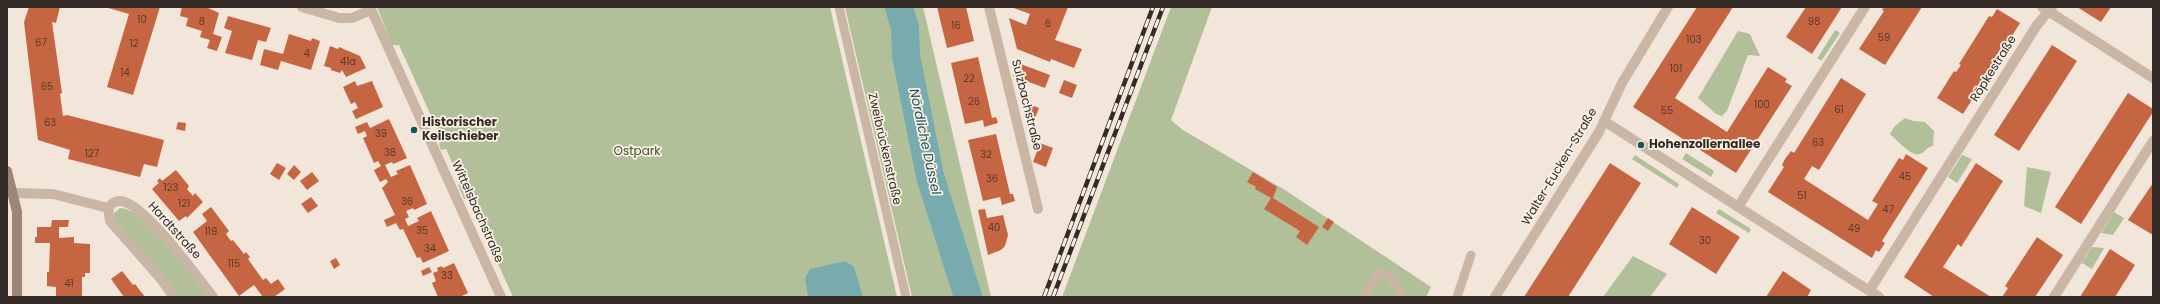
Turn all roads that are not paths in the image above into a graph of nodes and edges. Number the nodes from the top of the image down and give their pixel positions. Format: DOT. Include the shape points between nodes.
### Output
graph roads {
  1 [pos="302,7"];
  2 [pos="838,7"];
  3 [pos="989,7"];
  4 [pos="1668,7"];
  5 [pos="1865,7"];
  6 [pos="370,8"];
  7 [pos="2047,8"];
  8 [pos="2153,78"];
  9 [pos="1604,121"];
  10 [pos="2153,141"];
  11 [pos="7,171"];
  12 [pos="14,193"];
  13 [pos="1738,207"];
  14 [pos="108,208"];
  15 [pos="1038,209"];
  16 [pos="1471,255"];
  17 [pos="1869,290"];
  18 [pos="17,297"];
  19 [pos="174,297"];
  20 [pos="213,297"];
  21 [pos="501,297"];
  22 [pos="906,297"];
  23 [pos="1363,297"];
  24 [pos="1403,297"];
  25 [pos="1457,297"];
  26 [pos="1495,297"];
  27 [pos="1879,297"];
  28 [pos="2054,297"];
  1 -- 6 [label="street" via="339,18 352,18"];
  2 -- 22 [label="lane, Zweibrückenstraße"];
  3 -- 15 [label="street, Sulzbachstraße"];
  4 -- 9 [label="street, Walter-Eucken-Straße" via="1622,83"];
  5 -- 13 [label="street"];
  6 -- 21 [label="street, Wittelsbachstraße"];
  7 -- 8 [label="street, Röpkestraße"];
  7 -- 17 [label="street, Röpkestraße"];
  9 -- 13 [label="street"];
  9 -- 26 [label="street, Walter-Eucken-Straße"];
  10 -- 28 [label="street"];
  11 -- 12 [label="main road"];
  12 -- 14 [label="street" via="53,194"];
  12 -- 18 [label="main road"];
  13 -- 17 [label="street"];
  14 -- 19 [label="street" via="110,221"];
  14 -- 20 [label="street, Hardtstraße" via="113,203 121,201 133,205 147,216"];
  16 -- 25 [label="lane"];
  17 -- 27 [label="street"];
  23 -- 24 [label="lane" via="1380,273 1390,278"];
}
